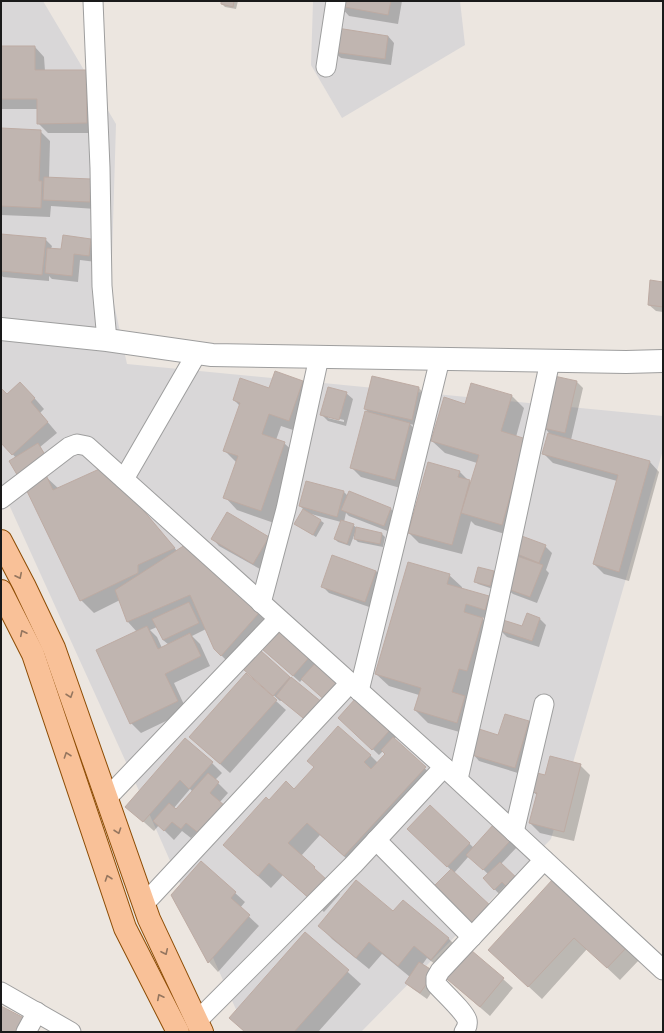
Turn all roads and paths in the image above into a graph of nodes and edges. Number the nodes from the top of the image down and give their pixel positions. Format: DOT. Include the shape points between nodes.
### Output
graph roads {
  1 [pos="93,1"];
  2 [pos="336,1"];
  3 [pos="326,67"];
  4 [pos="1,329"];
  5 [pos="107,340"];
  6 [pos="197,353"];
  7 [pos="318,357"];
  8 [pos="440,359"];
  9 [pos="550,361"];
  10 [pos="663,361"];
  11 [pos="124,479"];
  12 [pos="1,499"];
  13 [pos="1,541"];
  14 [pos="1,591"];
  15 [pos="261,603"];
  16 [pos="278,619"];
  17 [pos="354,687"];
  18 [pos="544,704"];
  19 [pos="451,773"];
  20 [pos="107,798"];
  21 [pos="514,832"];
  22 [pos="376,840"];
  23 [pos="544,860"];
  24 [pos="144,904"];
  25 [pos="472,937"];
  26 [pos="663,970"];
  27 [pos="1,992"];
  28 [pos="37,1012"];
  29 [pos="199,1027"];
  30 [pos="26,1032"];
  31 [pos="71,1032"];
  32 [pos="178,1032"];
  33 [pos="464,1032"];
  1 -- 5 [label="street" via="102,286"];
  2 -- 3 [label="street"];
  4 -- 5 [label="street"];
  5 -- 6 [label="street"];
  6 -- 7 [label="street"];
  6 -- 11 [label="street"];
  7 -- 8 [label="street"];
  7 -- 15 [label="street" via="286,509"];
  8 -- 9 [label="street"];
  8 -- 17 [label="street"];
  9 -- 10 [label="street"];
  9 -- 19 [label="street" via="492,631"];
  11 -- 12 [label="street" via="87,446 77,444 69,447"];
  11 -- 15 [label="street"];
  13 -- 20 [label="main road, one-way" via="54,648"];
  32 -- 14 [label="main road, one-way" via="125,928 33,654"];
  15 -- 16 [label="street"];
  16 -- 17 [label="street"];
  16 -- 20 [label="street"];
  17 -- 19 [label="street"];
  17 -- 24 [label="street"];
  18 -- 21 [label="street"];
  19 -- 21 [label="street"];
  19 -- 22 [label="street"];
  20 -- 24 [label="main road, one-way"];
  21 -- 23 [label="street"];
  22 -- 25 [label="street"];
  22 -- 29 [label="street"];
  23 -- 25 [label="street"];
  23 -- 26 [label="street"];
  24 -- 29 [label="main road, one-way"];
  25 -- 33 [label="street" via="436,978 436,984 464,1014 467,1021"];
  27 -- 28 [label="street"];
  28 -- 30 [label="street"];
  28 -- 31 [label="street"];
}
